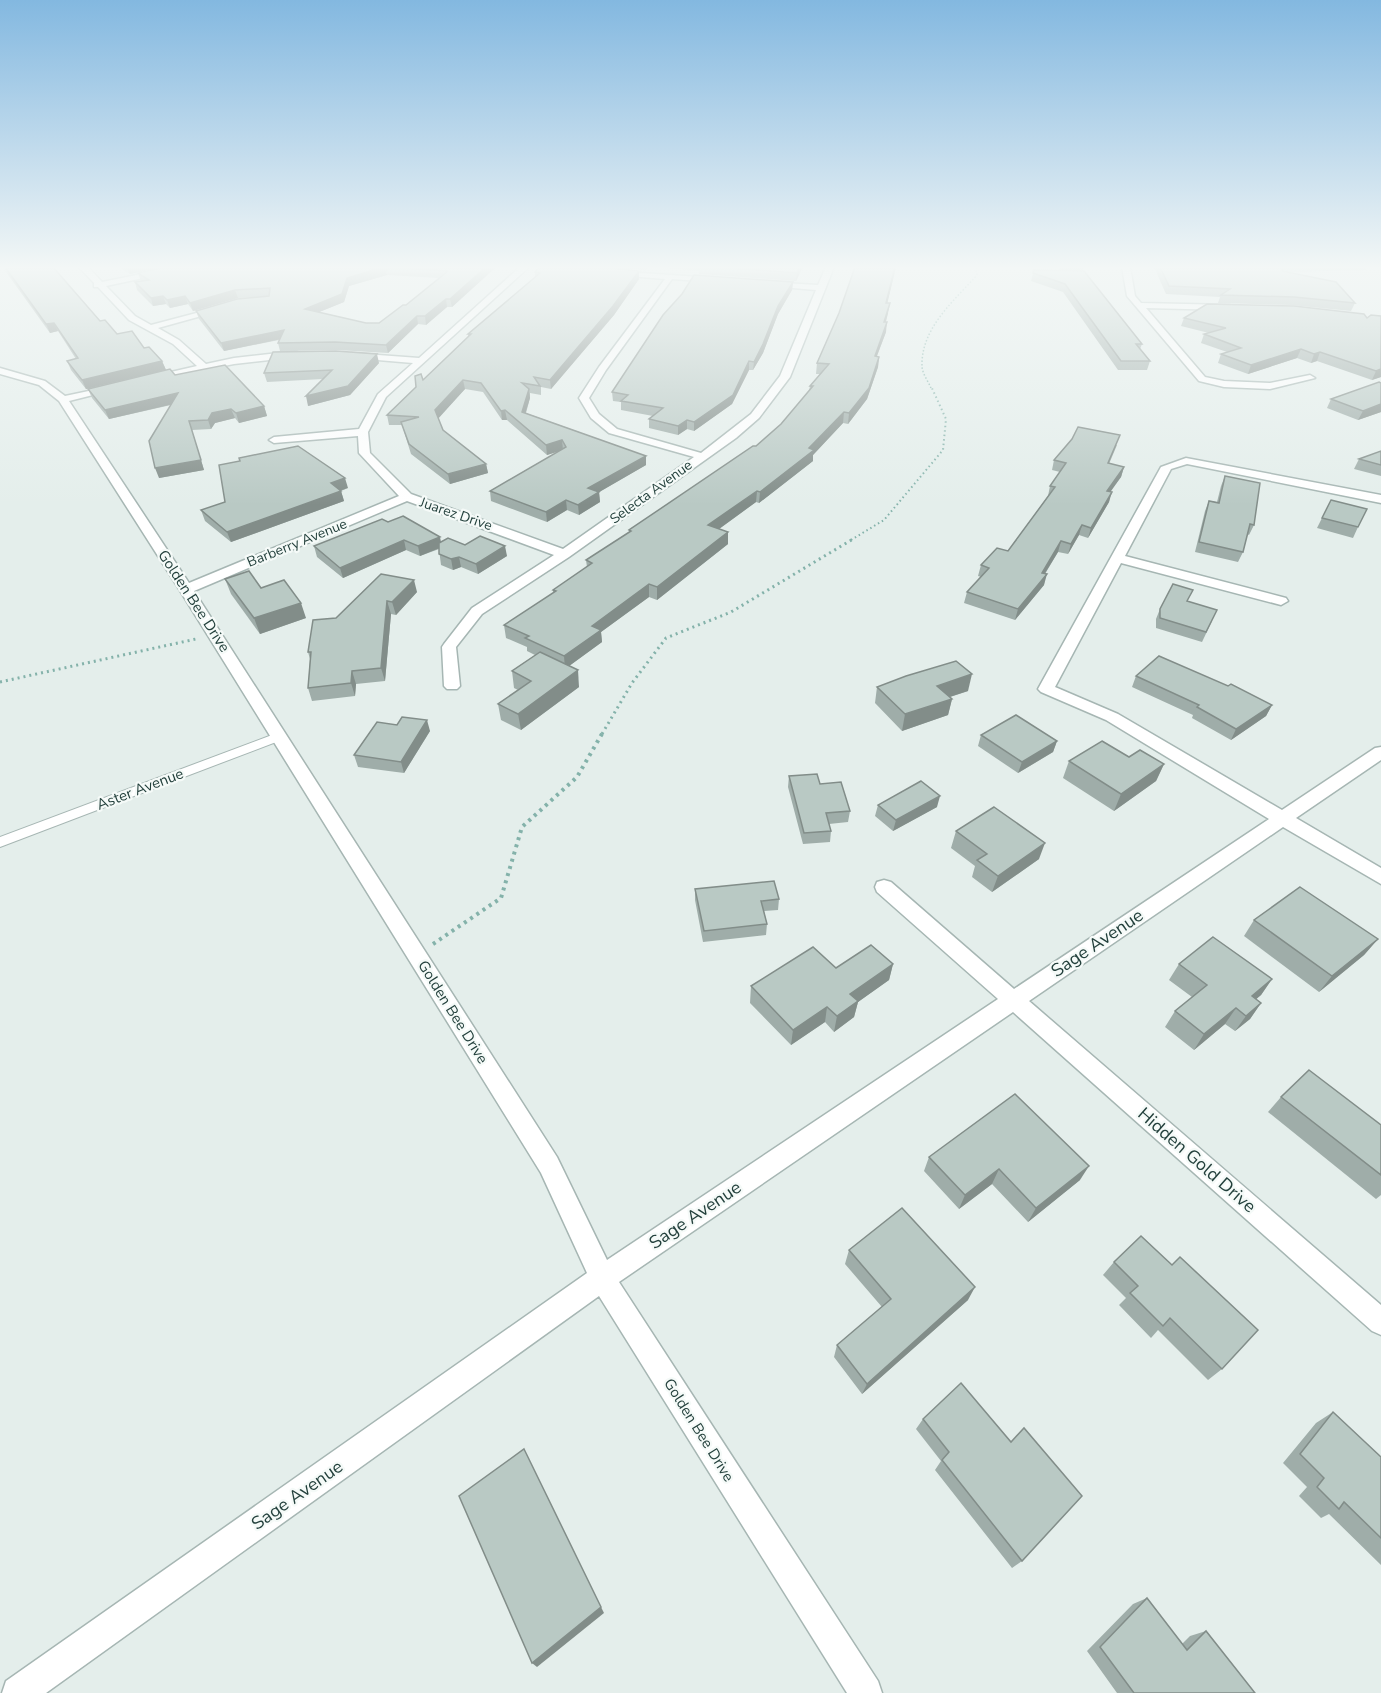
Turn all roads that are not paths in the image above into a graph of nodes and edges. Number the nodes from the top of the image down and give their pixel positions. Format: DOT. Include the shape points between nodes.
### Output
graph roads {
  1 [pos="180,346"];
  2 [pos="438,346"];
  3 [pos="619,346"];
  4 [pos="798,346"];
  5 [pos="1174,346"];
  6 [pos="309,354"];
  7 [pos="340,354"];
  8 [pos="421,361"];
  9 [pos="204,367"];
  10 [pos="0,371"];
  11 [pos="1310,378"];
  12 [pos="139,382"];
  13 [pos="129,384"];
  14 [pos="63,399"];
  15 [pos="363,432"];
  16 [pos="274,440"];
  17 [pos="701,456"];
  18 [pos="407,497"];
  19 [pos="1381,499"];
  20 [pos="564,554"];
  21 [pos="1117,558"];
  22 [pos="186,588"];
  23 [pos="1281,601"];
  24 [pos="452,686"];
  25 [pos="280,736"];
  26 [pos="1381,752"];
  27 [pos="1285,818"];
  28 [pos="0,842"];
  29 [pos="1381,877"];
  30 [pos="884,887"];
  31 [pos="1013,999"];
  32 [pos="602,1278"];
  33 [pos="1381,1322"];
  34 [pos="18,1693"];
  35 [pos="866,1693"];
  1 -- 9 [label="street"];
  2 -- 8 [label="street"];
  3 -- 17 [label="street" via="584,398 595,416 613,431"];
  4 -- 17 [label="street, Selecta Avenue" via="785,377 755,416"];
  5 -- 11 [label="street" via="1202,379 1270,386"];
  6 -- 9 [label="street"];
  7 -- 8 [label="street"];
  8 -- 15 [label="street" via="382,396"];
  9 -- 12 [label="street"];
  10 -- 14 [label="street, Golden Bee Drive" via="42,383"];
  13 -- 14 [label="street"];
  14 -- 22 [label="street, Golden Bee Drive"];
  15 -- 16 [label="street"];
  15 -- 18 [label="street, Juarez Drive" via="365,453"];
  17 -- 20 [label="street, Selecta Avenue"];
  18 -- 20 [label="street, Juarez Drive"];
  18 -- 22 [label="street, Barberry Avenue"];
  19 -- 21 [label="street" via="1186,461 1167,467"];
  20 -- 24 [label="street, Selecta Avenue" via="477,612 449,647"];
  21 -- 23 [label="street"];
  21 -- 27 [label="street" via="1046,689 1112,717"];
  22 -- 25 [label="street, Golden Bee Drive"];
  25 -- 28 [label="lane, Aster Avenue"];
  25 -- 32 [label="street, Golden Bee Drive" via="549,1165"];
  26 -- 27 [label="street, Sage Avenue"];
  27 -- 29 [label="street"];
  27 -- 31 [label="street, Sage Avenue"];
  30 -- 31 [label="street, Hidden Gold Drive"];
  31 -- 32 [label="street, Sage Avenue"];
  31 -- 33 [label="street, Hidden Gold Drive"];
  32 -- 34 [label="street, Sage Avenue"];
  32 -- 35 [label="street, Golden Bee Drive"];
}
